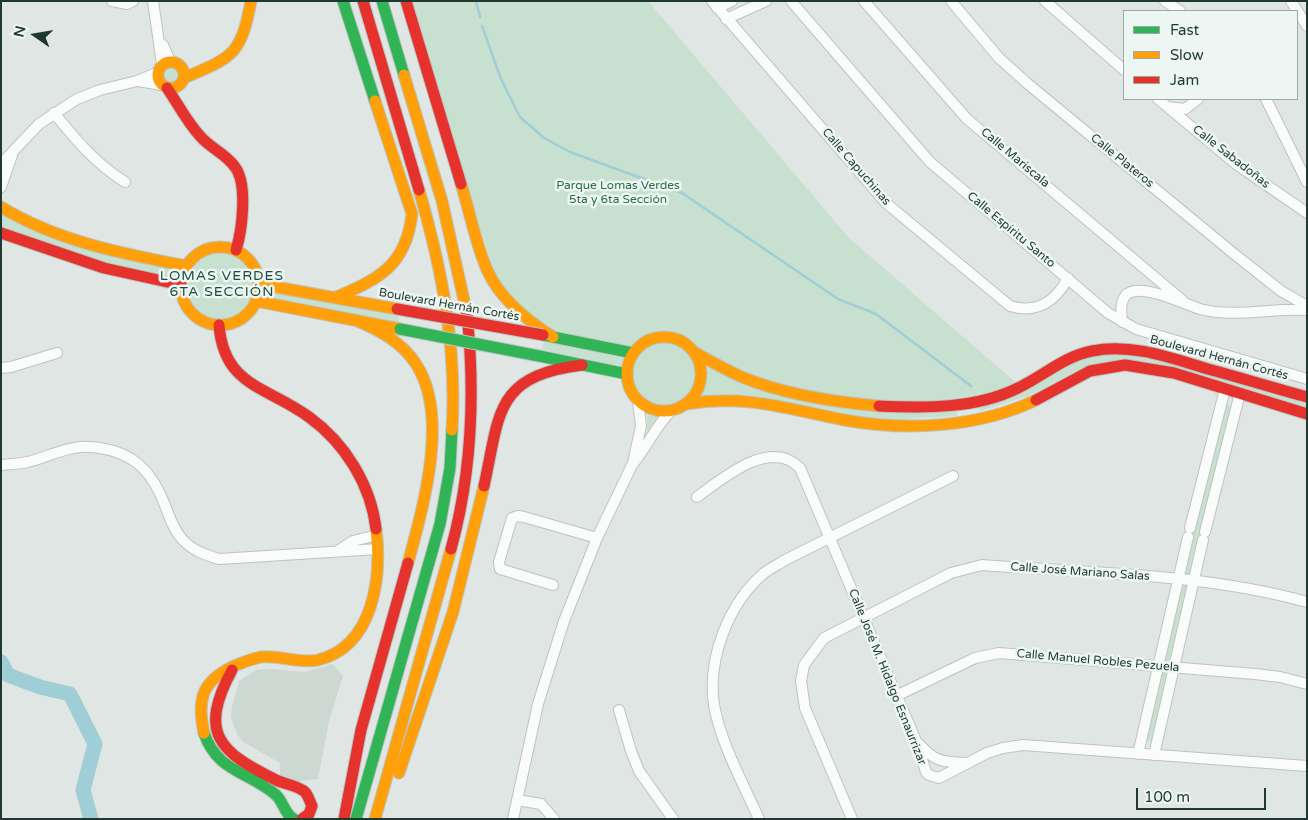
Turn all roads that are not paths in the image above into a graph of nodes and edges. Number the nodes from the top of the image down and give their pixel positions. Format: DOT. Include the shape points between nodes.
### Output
graph roads {
  1 [pos="112,1"];
  2 [pos="133,1"];
  3 [pos="153,1"];
  4 [pos="251,1"];
  5 [pos="343,1"];
  6 [pos="363,1"];
  7 [pos="382,1"];
  8 [pos="406,1"];
  9 [pos="732,1"];
  10 [pos="766,1"];
  11 [pos="791,1"];
  12 [pos="864,1"];
  13 [pos="950,1"];
  14 [pos="1045,1"];
  15 [pos="1165,1"];
  16 [pos="714,5"];
  17 [pos="1178,10"];
  18 [pos="1298,12"];
  19 [pos="726,18"];
  20 [pos="1307,26"];
  21 [pos="163,66"];
  22 [pos="1123,69"];
  23 [pos="182,77"];
  24 [pos="138,81"];
  25 [pos="164,86"];
  26 [pos="1159,100"];
  27 [pos="1197,100"];
  28 [pos="1266,100"];
  29 [pos="178,102"];
  30 [pos="1168,107"];
  31 [pos="54,113"];
  32 [pos="14,152"];
  33 [pos="1,164"];
  34 [pos="125,182"];
  35 [pos="1307,182"];
  36 [pos="1,187"];
  37 [pos="1,207"];
  38 [pos="1307,213"];
  39 [pos="1,233"];
  40 [pos="236,250"];
  41 [pos="186,266"];
  42 [pos="1068,278"];
  43 [pos="259,284"];
  44 [pos="181,285"];
  45 [pos="334,298"];
  46 [pos="1182,300"];
  47 [pos="256,301"];
  48 [pos="1307,308"];
  49 [pos="355,320"];
  50 [pos="1122,322"];
  51 [pos="219,325"];
  52 [pos="548,336"];
  53 [pos="694,352"];
  54 [pos="57,353"];
  55 [pos="633,353"];
  56 [pos="582,365"];
  57 [pos="1,368"];
  58 [pos="627,374"];
  59 [pos="1307,379"];
  60 [pos="1225,388"];
  61 [pos="1240,393"];
  62 [pos="1307,397"];
  63 [pos="638,401"];
  64 [pos="977,401"];
  65 [pos="686,404"];
  66 [pos="961,404"];
  67 [pos="671,411"];
  68 [pos="1307,414"];
  69 [pos="979,418"];
  70 [pos="963,421"];
  71 [pos="645,437"];
  72 [pos="1,465"];
  73 [pos="953,476"];
  74 [pos="697,497"];
  75 [pos="1196,503"];
  76 [pos="1211,506"];
  77 [pos="377,535"];
  78 [pos="597,538"];
  79 [pos="829,538"];
  80 [pos="378,549"];
  81 [pos="338,550"];
  82 [pos="1177,579"];
  83 [pos="1194,580"];
  84 [pos="553,585"];
  85 [pos="1307,602"];
  86 [pos="863,617"];
  87 [pos="1157,666"];
  88 [pos="1174,668"];
  89 [pos="232,670"];
  90 [pos="1307,684"];
  91 [pos="896,696"];
  92 [pos="620,710"];
  93 [pos="916,741"];
  94 [pos="1138,754"];
  95 [pos="1154,755"];
  96 [pos="965,764"];
  97 [pos="1307,766"];
  98 [pos="517,800"];
  99 [pos="294,819"];
  100 [pos="302,819"];
  101 [pos="344,819"];
  102 [pos="356,819"];
  103 [pos="375,819"];
  104 [pos="386,819"];
  105 [pos="513,819"];
  106 [pos="554,819"];
  107 [pos="673,819"];
  108 [pos="759,819"];
  109 [pos="852,819"];
  1 -- 2 [label="street" via="127,4"];
  3 -- 21 [label="street"];
  4 -- 23 [label="main road" via="246,29 236,51 224,62"];
  5 -- 45 [label="main road" via="412,214 407,245 399,260 365,285"];
  6 -- 102 [label="main road" via="445,293 454,396 450,468 440,524"];
  7 -- 103 [label="main road" via="442,201 466,303 471,354 471,414 466,472 455,534"];
  8 -- 52 [label="main road" via="488,272 510,304"];
  9 -- 16 [label="street"];
  10 -- 19 [label="street"];
  11 -- 42 [label="street, Calle Espíritu Santo" via="930,162"];
  12 -- 46 [label="street, Calle Mariscala" via="968,119"];
  13 -- 48 [label="street, Calle Plateros" via="999,58 1028,84 1232,253"];
  14 -- 22 [label="street"];
  15 -- 17 [label="street"];
  16 -- 19 [label="street, Calle Capuchinas"];
  18 -- 20 [label="street"];
  19 -- 42 [label="street, Calle Capuchinas" via="886,203 1010,306 1021,309 1047,303 1060,292"];
  21 -- 23 [label="main road"];
  21 -- 24 [label="street"];
  21 -- 25 [label="main road"];
  23 -- 25 [label="main road"];
  23 -- 29 [label="main road"];
  24 -- 25 [label="street"];
  24 -- 31 [label="street" via="100,90"];
  25 -- 29 [label="main road"];
  26 -- 30 [label="street, Calle Sabadoñas"];
  27 -- 30 [label="street" via="1186,108"];
  28 -- 35 [label="street"];
  29 -- 40 [label="main road" via="200,137 227,160 231,181 240,195 242,231"];
  30 -- 38 [label="street, Calle Sabadoñas" via="1236,164"];
  31 -- 32 [label="street" via="38,124"];
  31 -- 34 [label="street" via="85,151"];
  32 -- 33 [label="street"];
  32 -- 36 [label="street"];
  37 -- 41 [label="main road" via="56,233"];
  39 -- 44 [label="main road" via="104,268"];
  40 -- 41 [label="main road" via="222,246 208,248"];
  40 -- 43 [label="main road" via="253,264"];
  41 -- 44 [label="main road"];
  42 -- 50 [label="street, Calle Espíritu Santo"];
  43 -- 45 [label="main road, Boulevard Hernán Cortés"];
  43 -- 47 [label="main road"];
  44 -- 51 [label="main road" via="184,300 192,313 204,322"];
  45 -- 52 [label="main road, Boulevard Hernán Cortés, bridge"];
  46 -- 48 [label="street, Calle Plateros" via="1220,313"];
  46 -- 50 [label="street, Calle Plateros" via="1138,290 1129,292 1121,303"];
  47 -- 49 [label="main road"];
  47 -- 51 [label="main road" via="247,314 234,322"];
  49 -- 56 [label="main road, bridge"];
  49 -- 101 [label="main road" via="390,336 414,362 426,384 431,403 432,430 420,517 361,729"];
  50 -- 59 [label="street, Calle Espíritu Santo" via="1136,329"];
  51 -- 77 [label="main road" via="221,350 229,366 244,379 311,418 342,448 367,492"];
  52 -- 55 [label="main road, Boulevard Hernán Cortés"];
  53 -- 55 [label="main road" via="681,341 664,337 646,341"];
  53 -- 65 [label="main road" via="701,367 700,384"];
  53 -- 66 [label="main road, Boulevard Hernán Cortés" via="759,383 825,398 891,407"];
  54 -- 57 [label="street"];
  55 -- 58 [label="main road"];
  56 -- 58 [label="main road"];
  56 -- 104 [label="main road" via="551,370 531,379 508,398 498,418 460,589"];
  58 -- 63 [label="main road" via="632,393"];
  60 -- 61 [label="main road"];
  60 -- 69 [label="main road" via="1160,371 1113,365 1081,373 1014,410"];
  60 -- 75 [label="street"];
  61 -- 68 [label="main road"];
  61 -- 76 [label="street"];
  62 -- 64 [label="main road, Boulevard Hernán Cortés" via="1154,353 1119,349 1073,357 1021,387"];
  63 -- 67 [label="main road" via="654,410"];
  63 -- 71 [label="street"];
  64 -- 66 [label="main road, Boulevard Hernán Cortés"];
  64 -- 69 [label="main road"];
  65 -- 67 [label="main road"];
  65 -- 70 [label="main road" via="708,398 739,398 856,423 894,426"];
  66 -- 70 [label="main road"];
  67 -- 71 [label="street"];
  69 -- 70 [label="main road"];
  71 -- 78 [label="street" via="635,447 632,465"];
  72 -- 81 [label="street" via="26,463 89,446 114,450 137,461 151,476 172,523 183,540 199,553 220,559"];
  73 -- 79 [label="street"];
  74 -- 79 [label="street, Calle José M. Hidalgo Esnaurrizar" via="755,461 776,456 787,459 800,468"];
  75 -- 76 [label="street"];
  75 -- 82 [label="street"];
  76 -- 83 [label="street"];
  77 -- 80 [label="main road"];
  77 -- 81 [label="street" via="353,541"];
  78 -- 84 [label="street" via="524,517 512,518 500,569"];
  78 -- 98 [label="street" via="564,621 538,704"];
  79 -- 86 [label="street, Calle José M. Hidalgo Esnaurrizar"];
  79 -- 108 [label="street" via="787,559 754,584 730,618 718,654 713,676 714,705 728,748"];
  80 -- 81 [label="street"];
  80 -- 89 [label="main road" via="368,615 345,647 326,658 304,661 264,657"];
  82 -- 83 [label="street, Calle José Mariano Salas"];
  82 -- 86 [label="street, Calle José Mariano Salas" via="982,565 951,573"];
  82 -- 87 [label="street"];
  83 -- 85 [label="street, Calle José Mariano Salas" via="1244,587"];
  83 -- 88 [label="street"];
  86 -- 91 [label="street, Calle José M. Hidalgo Esnaurrizar"];
  86 -- 109 [label="street, Calle José Mariano Salas" via="824,638 804,665 801,682 806,708"];
  87 -- 88 [label="street, Calle Manuel Robles Pezuela"];
  87 -- 91 [label="street, Calle Manuel Robles Pezuela" via="988,654"];
  87 -- 94 [label="street"];
  88 -- 90 [label="street, Calle Manuel Robles Pezuela" via="1280,677"];
  88 -- 95 [label="street"];
  89 -- 99 [label="main road" via="211,680 202,701 203,732 211,750 224,765 276,795"];
  89 -- 100 [label="main road" via="216,703 214,719 222,743 231,754 282,784 305,792 312,806"];
  91 -- 93 [label="street, Calle José M. Hidalgo Esnaurrizar"];
  92 -- 107 [label="street" via="639,770"];
  93 -- 96 [label="street" via="931,757"];
  93 -- 96 [label="street, Calle José M. Hidalgo Esnaurrizar" via="929,775 945,777"];
  94 -- 95 [label="street, Calle José M. Hidalgo Esnaurrizar"];
  94 -- 96 [label="street, Calle José M. Hidalgo Esnaurrizar" via="1024,746 1003,748"];
  95 -- 97 [label="street, Calle José M. Hidalgo Esnaurrizar"];
  98 -- 105 [label="street"];
  98 -- 106 [label="street" via="541,804"];
}
